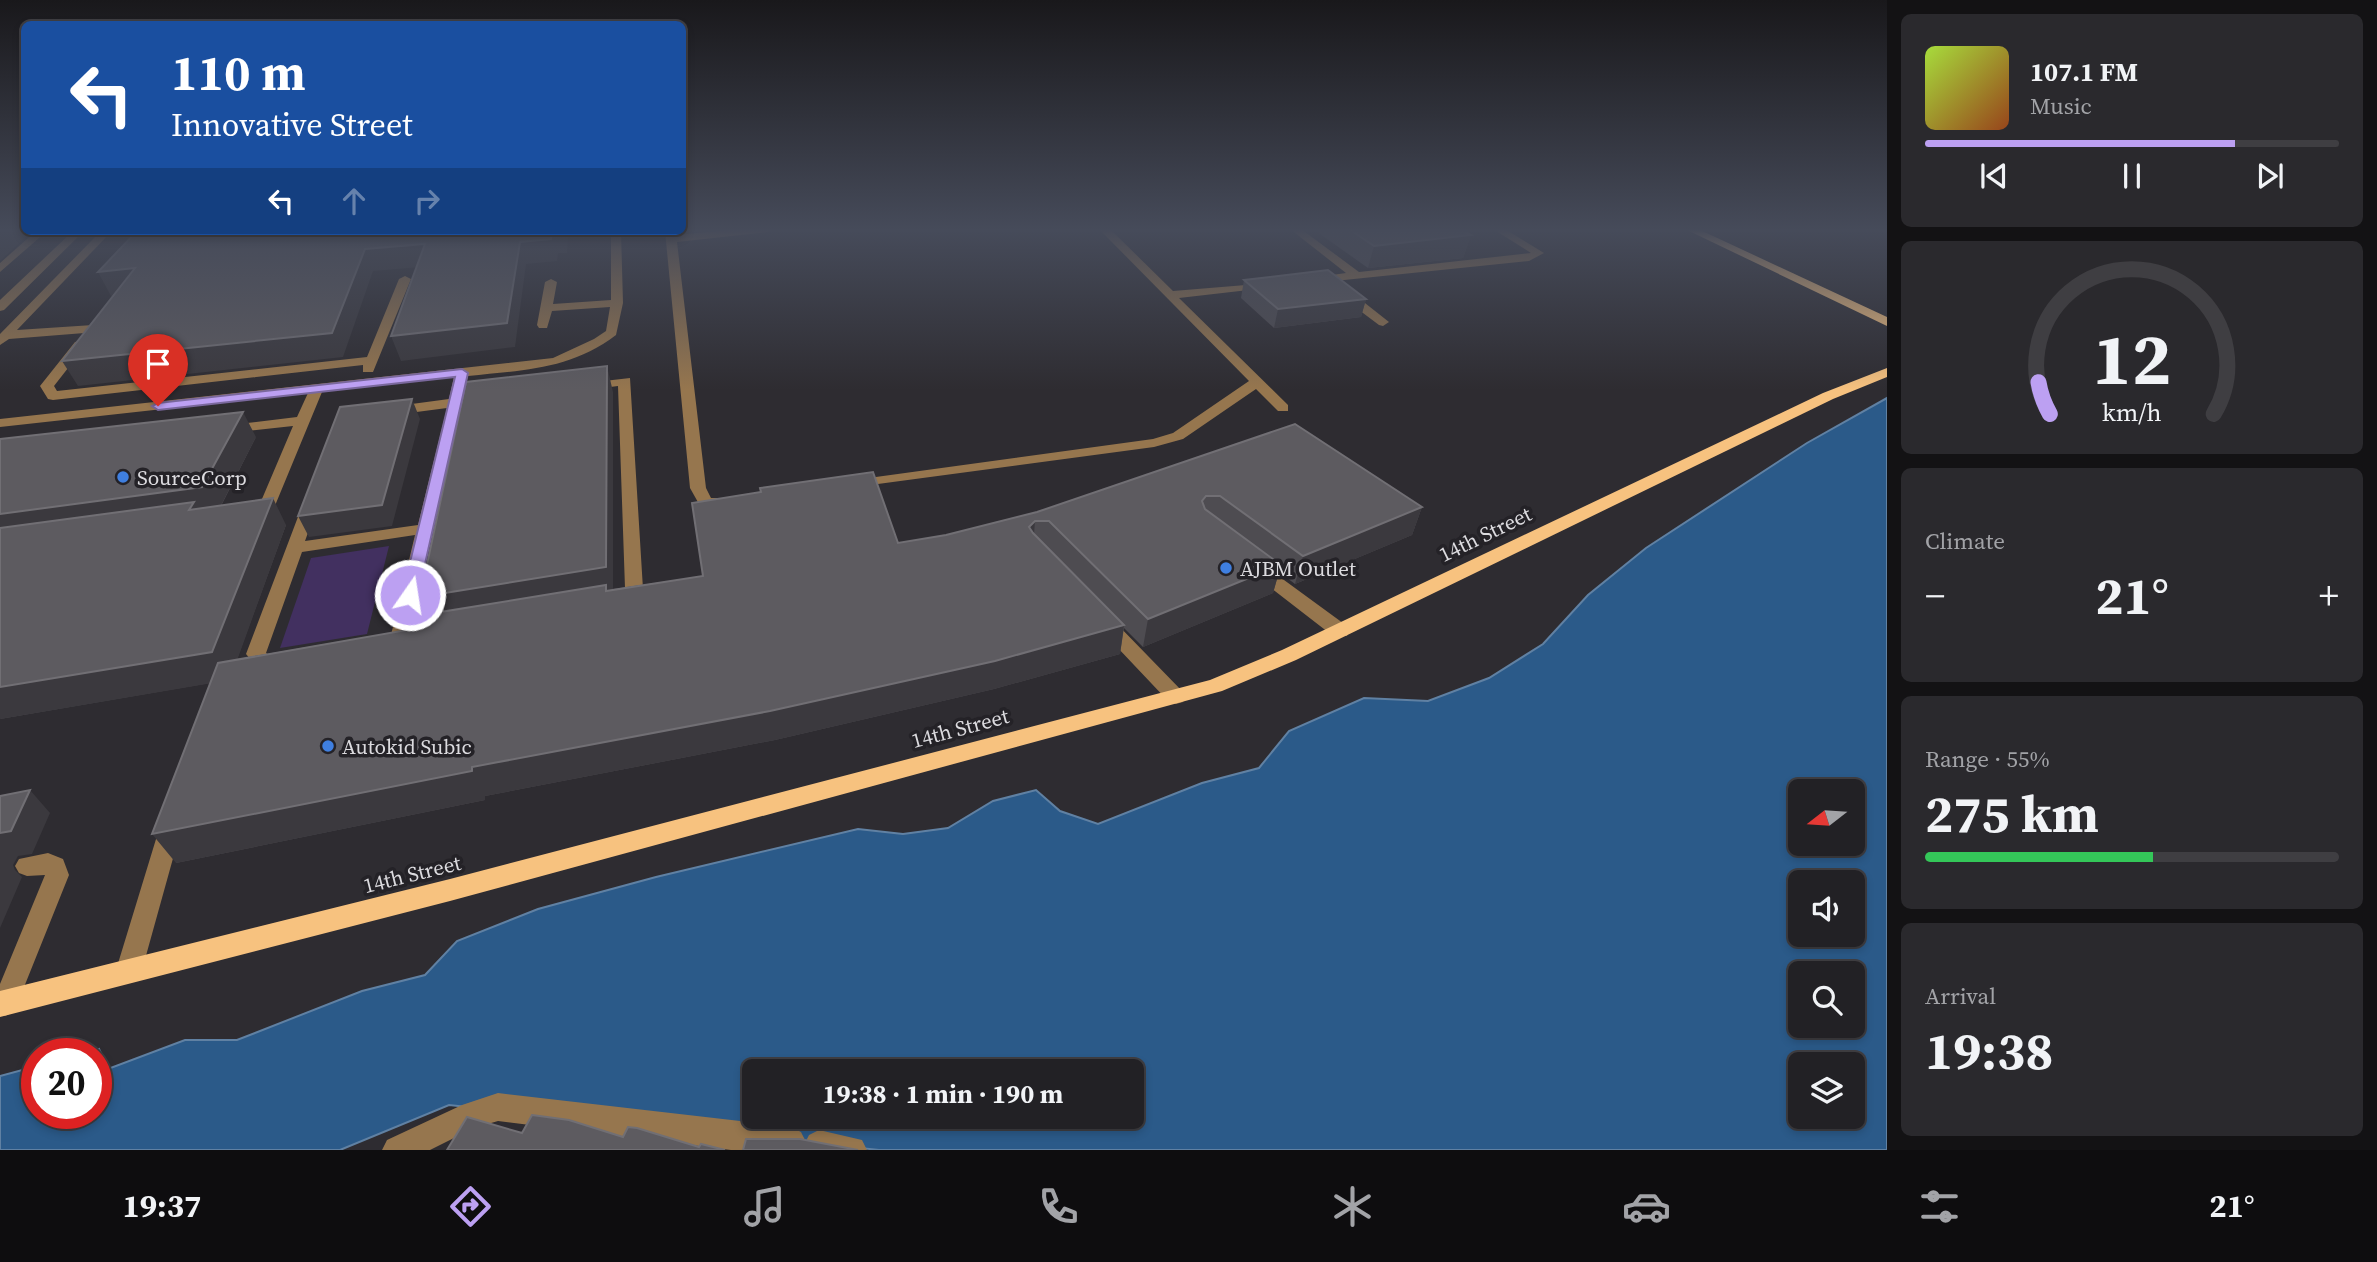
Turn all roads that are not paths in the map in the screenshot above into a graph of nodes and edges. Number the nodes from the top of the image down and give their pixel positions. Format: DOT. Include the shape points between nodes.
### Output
graph roads {
  1 [pos="551,282"];
  2 [pos="26,283"];
  3 [pos="57,283"];
  4 [pos="403,283"];
  5 [pos="617,283"];
  6 [pos="675,283"];
  7 [pos="1158,283"];
  8 [pos="1331,283"];
  9 [pos="1802,283"];
  10 [pos="1829,283"];
  11 [pos="1274,284"];
  12 [pos="55,285"];
  13 [pos="20,288"];
  14 [pos="0,290"];
  15 [pos="1171,295"];
  16 [pos="617,303"];
  17 [pos="0,307"];
  18 [pos="547,309"];
  19 [pos="1887,310"];
  20 [pos="1383,322"];
  21 [pos="1887,323"];
  22 [pos="543,325"];
  23 [pos="3,338"];
  24 [pos="371,360"];
  25 [pos="1887,372"];
  26 [pos="462,373"];
  27 [pos="1257,382"];
  28 [pos="361,385"];
  29 [pos="316,390"];
  30 [pos="455,402"];
  31 [pos="1283,408"];
  32 [pos="303,421"];
  33 [pos="0,423"];
  34 [pos="208,432"];
  35 [pos="840,487"];
  36 [pos="745,501"];
  37 [pos="244,516"];
  38 [pos="425,529"];
  39 [pos="293,548"];
  40 [pos="1240,555"];
  41 [pos="1094,612"];
  42 [pos="1339,631"];
  43 [pos="399,640"];
  44 [pos="1176,697"];
  45 [pos="178,802"];
  46 [pos="27,866"];
  47 [pos="129,970"];
  48 [pos="3,1004"];
  49 [pos="422,1145"];
  50 [pos="397,1150"];
  51 [pos="852,1150"];
  1 -- 18 [label="street"];
  2 -- 13 [label="street"];
  3 -- 12 [label="street"];
  4 -- 24 [label="street"];
  5 -- 16 [label="street"];
  6 -- 36 [label="street" via="698,488 705,501 718,505"];
  7 -- 15 [label="street"];
  8 -- 20 [label="street"];
  9 -- 21 [label="main road"];
  10 -- 19 [label="main road"];
  11 -- 15 [label="street"];
  12 -- 13 [label="street"];
  12 -- 23 [label="street"];
  13 -- 14 [label="street"];
  13 -- 17 [label="street"];
  15 -- 27 [label="street"];
  16 -- 18 [label="street"];
  16 -- 26 [label="street" via="612,332 556,362"];
  18 -- 22 [label="street"];
  23 -- 24 [label="street" via="97,323 47,386 53,396"];
  24 -- 28 [label="street"];
  25 -- 42 [label="main road, 14th Street" via="1815,402"];
  26 -- 28 [label="street"];
  26 -- 30 [label="street"];
  27 -- 31 [label="street"];
  27 -- 35 [label="street" via="1178,436 1154,443"];
  28 -- 29 [label="street"];
  29 -- 32 [label="street"];
  29 -- 33 [label="street"];
  30 -- 38 [label="street"];
  30 -- 39 [label="street" via="341,417"];
  30 -- 43 [label="street" via="625,381 634,589 625,601 609,606"];
  32 -- 34 [label="street"];
  32 -- 37 [label="street" via="266,508"];
  38 -- 39 [label="street"];
  38 -- 43 [label="street"];
  39 -- 43 [label="street" via="256,654 264,662 281,663"];
  40 -- 42 [label="street"];
  41 -- 44 [label="street"];
  42 -- 44 [label="main road, 14th Street" via="1253,671"];
  44 -- 47 [label="main road, 14th Street" via="450,890"];
  45 -- 47 [label="street"];
  46 -- 48 [label="street" via="48,863 55,866 57,875"];
  47 -- 48 [label="main road, 14th Street"];
  49 -- 50 [label="street"];
  49 -- 51 [label="street" via="478,1111 498,1107"];
}
